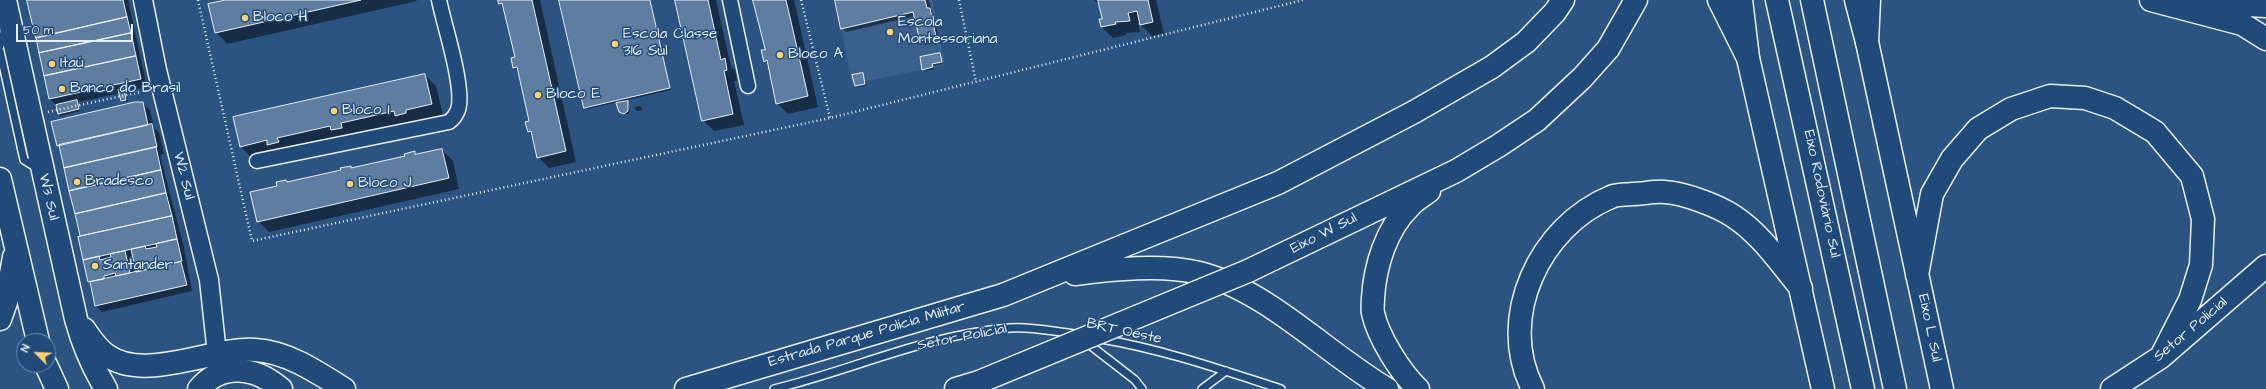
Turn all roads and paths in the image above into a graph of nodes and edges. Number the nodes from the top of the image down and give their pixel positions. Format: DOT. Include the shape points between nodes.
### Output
graph roads {
  1 [pos="143,0"];
  2 [pos="198,0"];
  3 [pos="439,0"];
  4 [pos="730,0"];
  5 [pos="801,0"];
  6 [pos="959,0"];
  7 [pos="1303,0"];
  8 [pos="1562,0"];
  9 [pos="1636,0"];
  10 [pos="1719,0"];
  11 [pos="1741,0"];
  12 [pos="1777,0"];
  13 [pos="1812,0"];
  14 [pos="1856,0"];
  15 [pos="1869,0"];
  16 [pos="2151,0"];
  17 [pos="2158,0"];
  18 [pos="2266,6"];
  19 [pos="4,13"];
  20 [pos="2266,38"];
  21 [pos="1867,42"];
  22 [pos="0,46"];
  23 [pos="0,51"];
  24 [pos="1748,58"];
  25 [pos="976,82"];
  26 [pos="748,86"];
  27 [pos="161,87"];
  28 [pos="30,116"];
  29 [pos="830,118"];
  30 [pos="257,161"];
  31 [pos="1456,170"];
  32 [pos="42,172"];
  33 [pos="0,179"];
  34 [pos="16,240"];
  35 [pos="2266,266"];
  36 [pos="1918,275"];
  37 [pos="1046,278"];
  38 [pos="1801,288"];
  39 [pos="0,319"];
  40 [pos="76,319"];
  41 [pos="36,333"];
  42 [pos="1076,334"];
  43 [pos="217,354"];
  44 [pos="2161,357"];
  45 [pos="1226,371"];
  46 [pos="50,373"];
  47 [pos="1941,385"];
  48 [pos="57,389"];
  49 [pos="106,389"];
  50 [pos="199,389"];
  51 [pos="281,389"];
  52 [pos="344,389"];
  53 [pos="686,389"];
  54 [pos="774,389"];
  55 [pos="956,389"];
  56 [pos="1142,389"];
  57 [pos="1202,389"];
  58 [pos="1281,389"];
  59 [pos="1387,389"];
  60 [pos="1418,389"];
  61 [pos="1533,389"];
  62 [pos="1823,389"];
  63 [pos="1863,389"];
  64 [pos="1895,389"];
  65 [pos="2112,389"];
  1 -- 27 [label="street, W2 Sul"];
  2 -- 29 [label="path" via="252,241"];
  3 -- 30 [label="street" via="459,95 458,110 449,122"];
  4 -- 26 [label="street"];
  5 -- 29 [label="path"];
  6 -- 25 [label="path"];
  7 -- 25 [label="path"];
  8 -- 37 [label="main road" via="1555,12 1526,42 1492,67 1414,112 1278,183"];
  9 -- 31 [label="main road, Eixo W Sul" via="1608,49 1582,78 1537,120"];
  10 -- 24 [label="main road"];
  11 -- 24 [label="main road"];
  12 -- 63 [label="main road, Eixo Rodoviário Sul"];
  13 -- 64 [label="main road"];
  14 -- 21 [label="main road"];
  15 -- 21 [label="main road"];
  16 -- 20 [label="main road" via="2242,24"];
  17 -- 18 [label="main road"];
  19 -- 22 [label="lane"];
  19 -- 28 [label="main road, W3 Sul"];
  21 -- 36 [label="main road, Eixo L Sul"];
  23 -- 32 [label="lane" via="24,160"];
  24 -- 38 [label="main road"];
  25 -- 29 [label="path"];
  27 -- 28 [label="path"];
  27 -- 43 [label="street, W2 Sul" via="209,280"];
  28 -- 32 [label="main road, W3 Sul"];
  31 -- 55 [label="main road, Eixo W Sul, bridge" via="1248,271 979,382"];
  31 -- 60 [label="main road" via="1410,206 1396,225 1382,254 1375,280 1373,313 1389,351 1409,381"];
  32 -- 40 [label="main road, W3 Sul"];
  33 -- 34 [label="main road"];
  34 -- 39 [label="main road" via="13,270"];
  34 -- 41 [label="main road"];
  35 -- 44 [label="main road, Setor Policial"];
  36 -- 44 [label="main road" via="1932,194 1952,159 1978,129 2011,109 2050,96 2085,98 2115,108 2155,132 2192,176 2203,219 2201,265 2190,300"];
  36 -- 47 [label="main road, Eixo L Sul"];
  37 -- 53 [label="main road, Estrada Parque Polícia Militar" via="1003,295"];
  37 -- 59 [label="main road" via="1100,271 1158,269 1199,273 1234,286 1277,312"];
  38 -- 61 [label="main road" via="1759,236 1733,215 1699,201 1665,192 1612,196 1581,213 1553,239 1528,282 1519,328 1525,374"];
  38 -- 62 [label="main road"];
  40 -- 43 [label="main road" via="95,345 108,357 122,363 157,364"];
  40 -- 49 [label="main road, W3 Sul" via="93,368"];
  42 -- 45 [label="lane, BRT Oeste" via="1127,343"];
  42 -- 54 [label="lane, Setor Policial" via="1012,328 958,335 872,358"];
  42 -- 56 [label="lane, BRT Oeste" via="1135,380"];
  43 -- 52 [label="main road" via="256,350 275,354 313,370"];
  44 -- 65 [label="main road, Setor Policial"];
  45 -- 57 [label="lane"];
  45 -- 58 [label="lane, BRT Oeste"];
  46 -- 48 [label="main road"];
  50 -- 51 [label="main road" via="207,379 217,374 236,371 259,374"];
}
